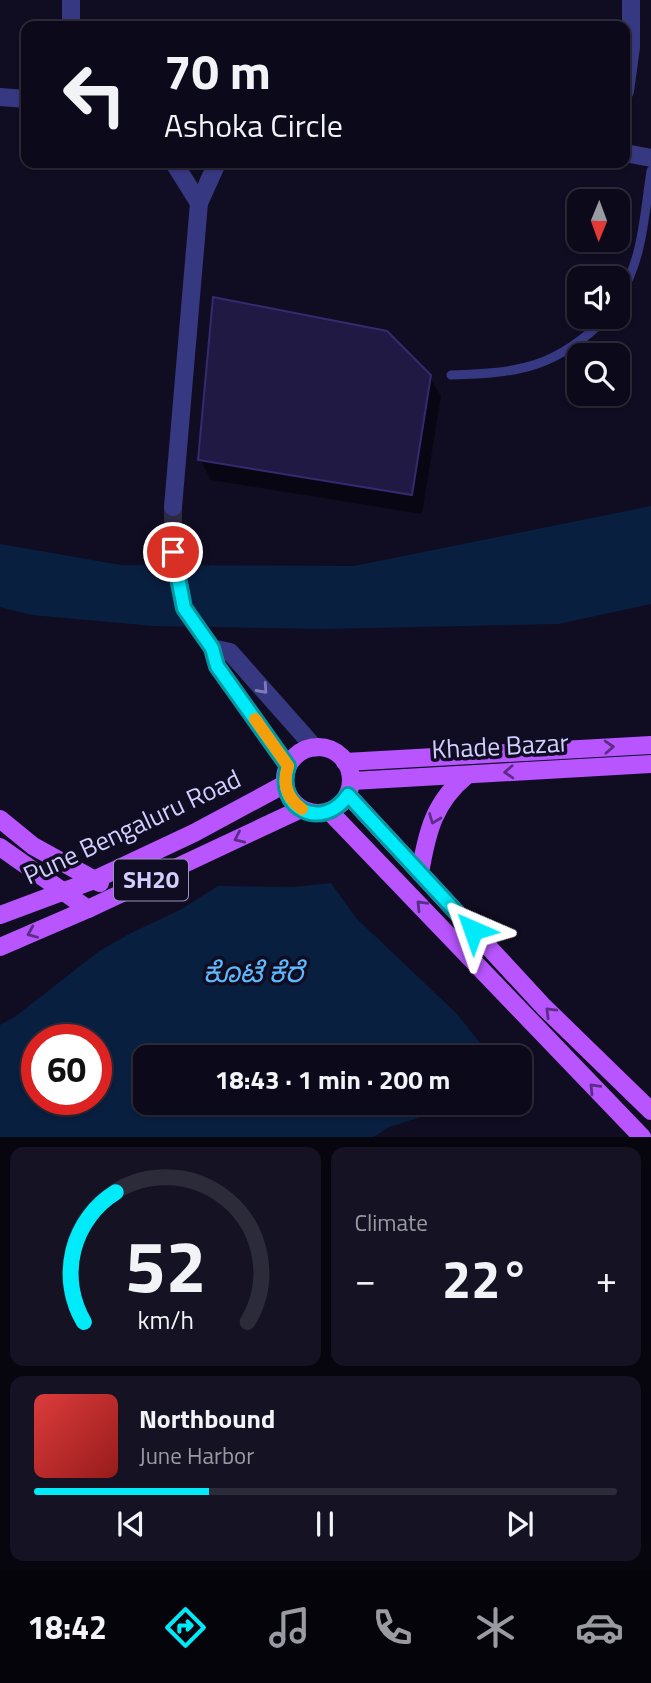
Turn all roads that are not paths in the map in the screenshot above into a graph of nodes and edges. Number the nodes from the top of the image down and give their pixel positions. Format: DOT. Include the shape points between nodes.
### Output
graph roads {
  1 [pos="71,0"];
  2 [pos="631,0"];
  3 [pos="71,21"];
  4 [pos="630,54"];
  5 [pos="0,97"];
  6 [pos="21,99"];
  7 [pos="630,154"];
  8 [pos="651,158"];
  9 [pos="177,168"];
  10 [pos="215,168"];
  11 [pos="651,171"];
  12 [pos="199,203"];
  13 [pos="630,280"];
  14 [pos="595,329"];
  15 [pos="451,375"];
  16 [pos="173,507"];
  17 [pos="174,558"];
  18 [pos="212,648"];
  19 [pos="651,745"];
  20 [pos="315,747"];
  21 [pos="345,762"];
  22 [pos="651,764"];
  23 [pos="286,775"];
  24 [pos="467,775"];
  25 [pos="350,788"];
  26 [pos="301,809"];
  27 [pos="330,811"];
  28 [pos="0,819"];
  29 [pos="0,847"];
  30 [pos="420,873"];
  31 [pos="94,880"];
  32 [pos="64,890"];
  33 [pos="120,894"];
  34 [pos="88,909"];
  35 [pos="0,915"];
  36 [pos="0,947"];
  37 [pos="651,1111"];
  38 [pos="642,1137"];
  1 -- 3 [label="street"];
  2 -- 4 [label="street"];
  5 -- 6 [label="street"];
  7 -- 8 [label="street"];
  9 -- 12 [label="street"];
  10 -- 12 [label="street"];
  11 -- 13 [label="lane"];
  12 -- 16 [label="street"];
  14 -- 15 [label="lane" via="550,360 519,370"];
  17 -- 18 [label="street" via="184,608"];
  18 -- 20 [label="street, one-way" via="229,652"];
  18 -- 23 [label="street" via="217,666"];
  21 -- 19 [label="main road, one-way"];
  20 -- 21 [label="main road" via="332,751"];
  20 -- 23 [label="main road, SH20" via="299,753"];
  21 -- 25 [label="main road"];
  22 -- 24 [label="main road, Khade Bazar, one-way"];
  23 -- 26 [label="main road" via="293,802"];
  23 -- 31 [label="main road, Pune Bengaluru Road / SH20" via="194,833"];
  24 -- 25 [label="main road, Khade Bazar"];
  24 -- 30 [label="main road, one-way" via="452,787 436,812"];
  25 -- 27 [label="main road"];
  25 -- 30 [label="main road"];
  26 -- 27 [label="main road, SH20" via="320,814"];
  26 -- 33 [label="main road, Pune Bengaluru Road / SH20, one-way"];
  38 -- 27 [label="main road, one-way"];
  28 -- 31 [label="main road, SH20" via="33,846"];
  29 -- 32 [label="main road, SH20"];
  37 -- 30 [label="main road, one-way" via="544,1007"];
  31 -- 32 [label="main road, Pune Bengaluru Road / SH20"];
  31 -- 33 [label="main road, SH20"];
  32 -- 34 [label="main road, SH20"];
  32 -- 35 [label="main road, Pune Bengaluru Road / SH20"];
  33 -- 34 [label="main road, Pune Bengaluru Road / SH20"];
  34 -- 36 [label="main road, Pune Bengaluru Road / SH20, one-way"];
}
